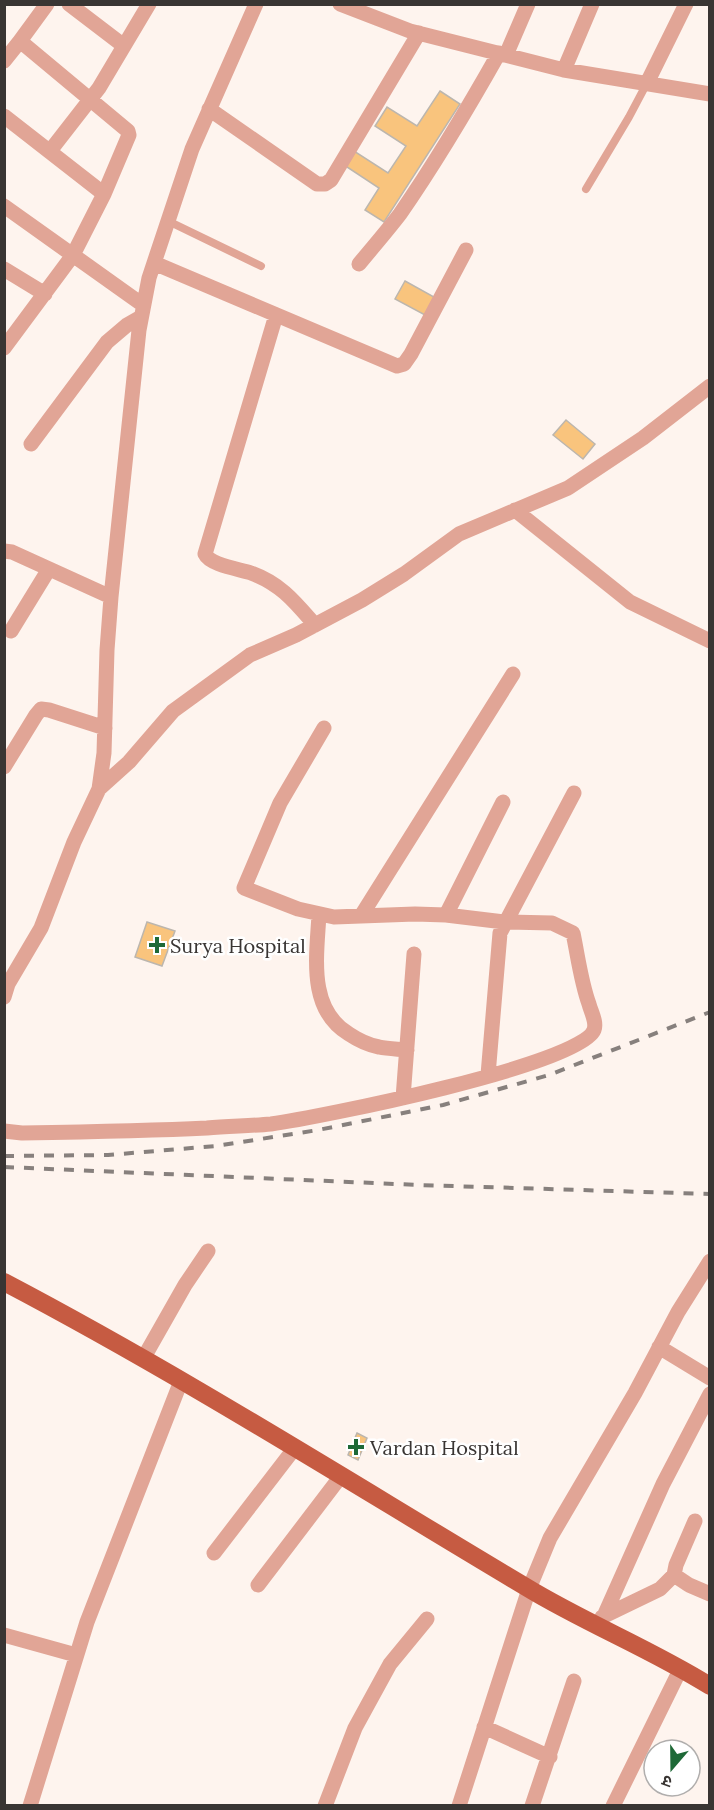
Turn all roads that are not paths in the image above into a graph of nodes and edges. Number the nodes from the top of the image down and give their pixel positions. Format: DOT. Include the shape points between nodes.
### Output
graph roads {
  1 [pos="47,4"];
  2 [pos="69,4"];
  3 [pos="149,4"];
  4 [pos="256,4"];
  5 [pos="340,4"];
  6 [pos="528,4"];
  7 [pos="592,4"];
  8 [pos="686,4"];
  9 [pos="359,8"];
  10 [pos="419,33"];
  11 [pos="20,41"];
  12 [pos="124,46"];
  13 [pos="502,54"];
  14 [pos="4,61"];
  15 [pos="564,70"];
  16 [pos="646,83"];
  17 [pos="710,94"];
  18 [pos="90,100"];
  19 [pos="209,109"];
  20 [pos="4,116"];
  21 [pos="50,151"];
  22 [pos="585,189"];
  23 [pos="104,194"];
  24 [pos="4,206"];
  25 [pos="168,221"];
  26 [pos="466,250"];
  27 [pos="73,255"];
  28 [pos="154,263"];
  29 [pos="359,264"];
  30 [pos="261,266"];
  31 [pos="4,269"];
  32 [pos="45,294"];
  33 [pos="142,311"];
  34 [pos="276,315"];
  35 [pos="4,348"];
  36 [pos="710,386"];
  37 [pos="31,444"];
  38 [pos="515,510"];
  39 [pos="4,551"];
  40 [pos="49,570"];
  41 [pos="111,597"];
  42 [pos="315,625"];
  43 [pos="11,631"];
  44 [pos="710,641"];
  45 [pos="513,674"];
  46 [pos="105,728"];
  47 [pos="324,728"];
  48 [pos="4,767"];
  49 [pos="99,789"];
  50 [pos="574,793"];
  51 [pos="503,802"];
  52 [pos="319,914"];
  53 [pos="446,915"];
  54 [pos="361,916"];
  55 [pos="504,922"];
  56 [pos="414,954"];
  57 [pos="4,998"];
  58 [pos="407,1050"];
  59 [pos="488,1075"];
  60 [pos="403,1098"];
  61 [pos="4,1131"];
  62 [pos="208,1251"];
  63 [pos="710,1261"];
  64 [pos="4,1282"];
  65 [pos="659,1347"];
  66 [pos="143,1359"];
  67 [pos="710,1378"];
  68 [pos="181,1381"];
  69 [pos="710,1394"];
  70 [pos="294,1449"];
  71 [pos="340,1476"];
  72 [pos="695,1521"];
  73 [pos="214,1553"];
  74 [pos="674,1575"];
  75 [pos="258,1585"];
  76 [pos="529,1589"];
  77 [pos="710,1594"];
  78 [pos="427,1619"];
  79 [pos="599,1619"];
  80 [pos="4,1635"];
  81 [pos="76,1655"];
  82 [pos="681,1668"];
  83 [pos="574,1681"];
  84 [pos="710,1686"];
  85 [pos="484,1727"];
  86 [pos="550,1757"];
  87 [pos="30,1806"];
  88 [pos="325,1806"];
  89 [pos="459,1806"];
  90 [pos="532,1806"];
  91 [pos="613,1806"];
  1 -- 11 [label="street"];
  2 -- 12 [label="street"];
  3 -- 12 [label="street"];
  4 -- 19 [label="street"];
  5 -- 9 [label="street"];
  6 -- 13 [label="street"];
  7 -- 15 [label="street"];
  8 -- 16 [label="street"];
  9 -- 10 [label="street"];
  10 -- 13 [label="street"];
  10 -- 19 [label="street" via="325,184 316,184"];
  11 -- 14 [label="street"];
  11 -- 18 [label="street"];
  12 -- 18 [label="street"];
  13 -- 15 [label="street"];
  13 -- 29 [label="street" via="399,215"];
  15 -- 16 [label="street"];
  16 -- 17 [label="street"];
  16 -- 22 [label="lane"];
  18 -- 21 [label="street"];
  18 -- 23 [label="street" via="129,135"];
  19 -- 25 [label="street"];
  20 -- 21 [label="street"];
  21 -- 23 [label="street"];
  23 -- 27 [label="street"];
  24 -- 27 [label="street"];
  25 -- 28 [label="street"];
  25 -- 30 [label="lane"];
  26 -- 34 [label="street" via="404,364 396,366"];
  27 -- 32 [label="street"];
  27 -- 33 [label="street"];
  28 -- 33 [label="street"];
  28 -- 34 [label="street"];
  31 -- 32 [label="street"];
  32 -- 35 [label="street"];
  33 -- 37 [label="street" via="107,342"];
  33 -- 41 [label="street"];
  34 -- 42 [label="street" via="205,554 210,561 249,572 278,586"];
  36 -- 38 [label="street" via="643,438 568,488"];
  38 -- 42 [label="street" via="459,534 404,574"];
  38 -- 44 [label="street" via="630,602"];
  39 -- 40 [label="street"];
  40 -- 41 [label="street"];
  40 -- 43 [label="street"];
  41 -- 46 [label="street"];
  42 -- 49 [label="street" via="250,655 173,711 129,762"];
  45 -- 54 [label="street"];
  46 -- 48 [label="street" via="42,709"];
  46 -- 49 [label="street"];
  47 -- 52 [label="street" via="280,803 244,888"];
  49 -- 57 [label="street" via="41,928 8,984"];
  50 -- 55 [label="street"];
  51 -- 53 [label="street"];
  52 -- 54 [label="street"];
  52 -- 58 [label="street" via="317,984 324,1008 339,1029 359,1041"];
  53 -- 54 [label="street"];
  53 -- 55 [label="street"];
  55 -- 59 [label="street"];
  55 -- 59 [label="street" via="552,923 573,933 595,1023 588,1038 566,1051"];
  56 -- 58 [label="street"];
  58 -- 60 [label="street"];
  59 -- 60 [label="street"];
  60 -- 61 [label="street" via="271,1124 145,1131"];
  62 -- 66 [label="street"];
  63 -- 65 [label="street"];
  64 -- 66 [label="main road"];
  65 -- 67 [label="street"];
  65 -- 76 [label="street" via="550,1538"];
  66 -- 68 [label="main road"];
  68 -- 70 [label="main road"];
  68 -- 81 [label="street"];
  69 -- 79 [label="street"];
  70 -- 71 [label="main road"];
  70 -- 73 [label="street"];
  71 -- 75 [label="street"];
  71 -- 76 [label="main road"];
  72 -- 74 [label="street"];
  74 -- 77 [label="street"];
  74 -- 79 [label="street" via="660,1589"];
  76 -- 79 [label="main road"];
  76 -- 85 [label="street"];
  78 -- 88 [label="street" via="390,1664 355,1728"];
  79 -- 82 [label="main road"];
  80 -- 81 [label="street"];
  81 -- 87 [label="street"];
  82 -- 84 [label="main road"];
  82 -- 91 [label="street"];
  83 -- 86 [label="street"];
  85 -- 86 [label="street"];
  85 -- 89 [label="street"];
  86 -- 90 [label="street"];
}
